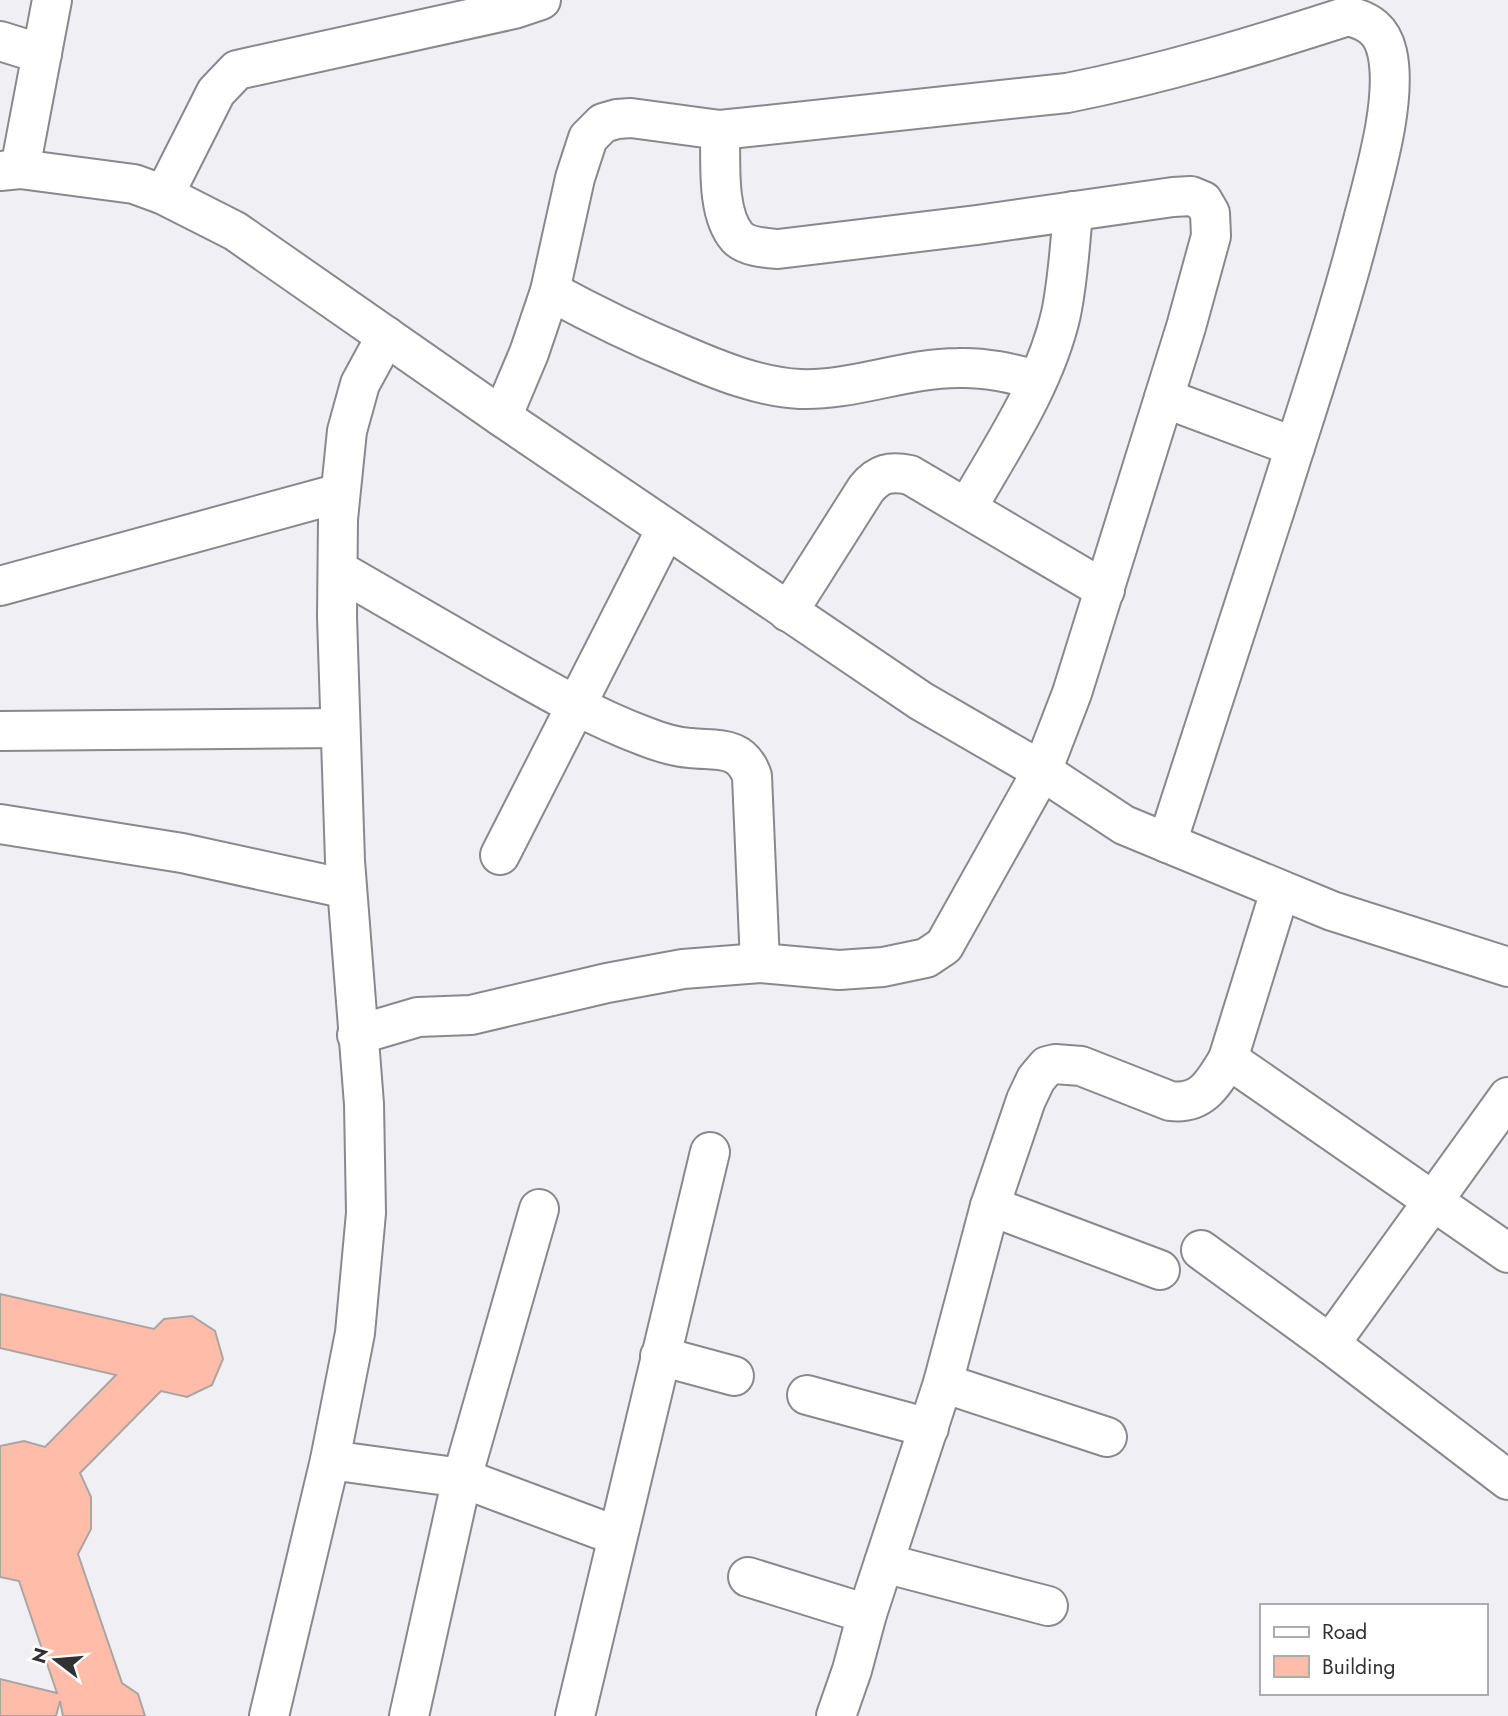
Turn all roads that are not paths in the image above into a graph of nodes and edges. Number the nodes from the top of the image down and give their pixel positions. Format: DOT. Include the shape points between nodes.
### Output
graph roads {
  1 [pos="52,0"];
  2 [pos="541,0"];
  3 [pos="1383,14"];
  4 [pos="0,41"];
  5 [pos="42,54"];
  6 [pos="720,131"];
  7 [pos="10,170"];
  8 [pos="163,195"];
  9 [pos="1073,211"];
  10 [pos="550,291"];
  11 [pos="386,336"];
  12 [pos="1037,380"];
  13 [pos="1164,398"];
  14 [pos="502,417"];
  15 [pos="1295,447"];
  16 [pos="340,493"];
  17 [pos="967,508"];
  18 [pos="666,529"];
  19 [pos="338,570"];
  20 [pos="0,586"];
  21 [pos="1105,590"];
  22 [pos="789,612"];
  23 [pos="576,707"];
  24 [pos="340,728"];
  25 [pos="0,732"];
  26 [pos="1042,771"];
  27 [pos="0,824"];
  28 [pos="1167,843"];
  29 [pos="500,855"];
  30 [pos="347,889"];
  31 [pos="1280,891"];
  32 [pos="760,963"];
  33 [pos="1508,967"];
  34 [pos="357,1035"];
  35 [pos="1228,1059"];
  36 [pos="1508,1097"];
  37 [pos="709,1152"];
  38 [pos="1433,1201"];
  39 [pos="990,1206"];
  40 [pos="540,1209"];
  41 [pos="1201,1250"];
  42 [pos="1508,1253"];
  43 [pos="1160,1270"];
  44 [pos="1330,1344"];
  45 [pos="660,1356"];
  46 [pos="733,1376"];
  47 [pos="943,1383"];
  48 [pos="807,1395"];
  49 [pos="929,1428"];
  50 [pos="1107,1437"];
  51 [pos="330,1460"];
  52 [pos="462,1478"];
  53 [pos="1508,1480"];
  54 [pos="617,1536"];
  55 [pos="884,1563"];
  56 [pos="748,1577"];
  57 [pos="1048,1606"];
  58 [pos="867,1614"];
  59 [pos="269,1716"];
  60 [pos="409,1716"];
  61 [pos="575,1716"];
  62 [pos="836,1716"];
  1 -- 5 [label="street"];
  2 -- 8 [label="street" via="237,70 216,92"];
  3 -- 6 [label="street" via="1363,20 1348,16 1227,55 1067,93"];
  3 -- 15 [label="street" via="1390,80 1373,181 1345,290"];
  4 -- 5 [label="street"];
  5 -- 7 [label="street"];
  6 -- 9 [label="street" via="726,217 738,239 758,247 792,247"];
  6 -- 10 [label="street" via="631,118 603,123 588,138 582,154"];
  7 -- 8 [label="street" via="134,184"];
  8 -- 11 [label="street" via="235,231"];
  9 -- 12 [label="street" via="1060,317"];
  9 -- 13 [label="street" via="1191,196 1202,201 1210,214 1211,236"];
  10 -- 12 [label="street" via="616,327 706,365 779,387 833,387 957,368"];
  10 -- 14 [label="street"];
  11 -- 14 [label="street"];
  11 -- 16 [label="street" via="360,384"];
  12 -- 17 [label="street"];
  13 -- 15 [label="street"];
  13 -- 21 [label="street"];
  14 -- 18 [label="street"];
  15 -- 28 [label="street"];
  16 -- 19 [label="street"];
  16 -- 20 [label="street"];
  17 -- 21 [label="street"];
  17 -- 22 [label="street" via="910,475 886,473 874,479"];
  18 -- 22 [label="street"];
  18 -- 23 [label="street"];
  19 -- 23 [label="street"];
  19 -- 24 [label="street"];
  21 -- 26 [label="street"];
  22 -- 26 [label="street" via="921,701"];
  23 -- 29 [label="street"];
  23 -- 32 [label="street" via="664,743 735,753 748,765"];
  24 -- 25 [label="street"];
  24 -- 30 [label="street"];
  26 -- 28 [label="street" via="1124,825"];
  26 -- 32 [label="street" via="944,946 926,958 883,967 838,970"];
  27 -- 30 [label="street" via="182,853"];
  28 -- 31 [label="street"];
  30 -- 34 [label="street"];
  31 -- 33 [label="street"];
  31 -- 35 [label="street"];
  32 -- 34 [label="street" via="707,965 645,975 471,1015 418,1017"];
  34 -- 51 [label="street" via="364,1104 366,1213 355,1333"];
  35 -- 38 [label="street"];
  35 -- 39 [label="street" via="1205,1091 1185,1102 1170,1101 1081,1066 1047,1066 1026,1100"];
  36 -- 38 [label="street"];
  37 -- 45 [label="street"];
  38 -- 42 [label="street"];
  38 -- 44 [label="street"];
  39 -- 43 [label="street"];
  39 -- 47 [label="street"];
  40 -- 52 [label="street"];
  41 -- 44 [label="street"];
  44 -- 53 [label="street"];
  45 -- 46 [label="street"];
  45 -- 54 [label="street"];
  47 -- 49 [label="street"];
  47 -- 50 [label="street"];
  48 -- 49 [label="street"];
  49 -- 55 [label="street"];
  51 -- 52 [label="street"];
  51 -- 59 [label="street"];
  52 -- 54 [label="street"];
  52 -- 60 [label="street"];
  54 -- 61 [label="street"];
  55 -- 57 [label="street"];
  55 -- 58 [label="street"];
  56 -- 58 [label="street"];
  58 -- 62 [label="street"];
}
